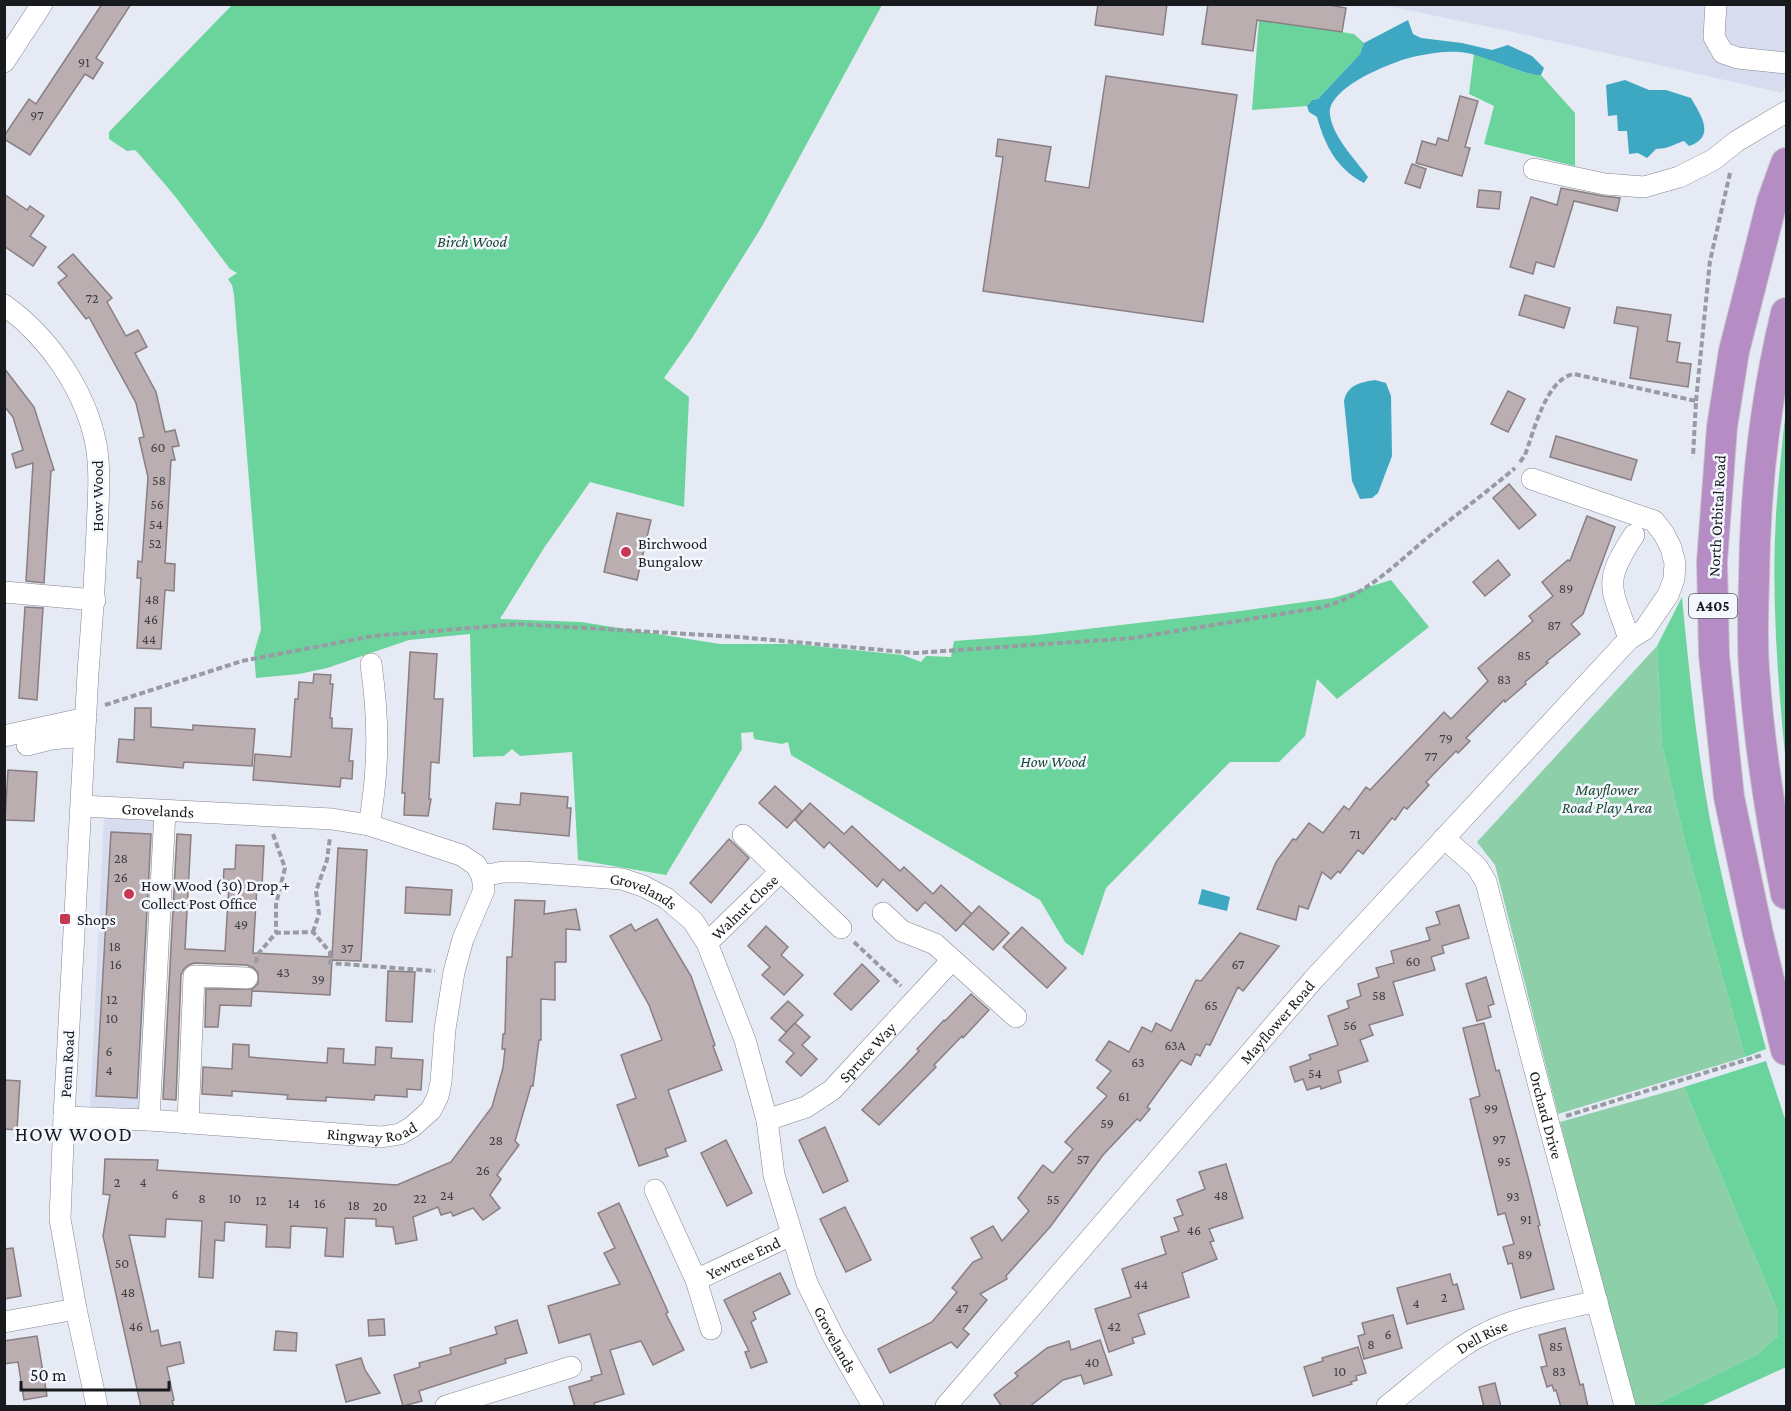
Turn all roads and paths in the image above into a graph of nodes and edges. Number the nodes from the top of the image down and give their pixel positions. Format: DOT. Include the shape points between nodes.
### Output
graph roads {
  1 [pos="42,4"];
  2 [pos="1716,4"];
  3 [pos="4,62"];
  4 [pos="1786,63"];
  5 [pos="1786,112"];
  6 [pos="1737,141"];
  7 [pos="1786,164"];
  8 [pos="1534,169"];
  9 [pos="4,305"];
  10 [pos="1786,313"];
  11 [pos="1696,401"];
  12 [pos="1692,468"];
  13 [pos="1532,479"];
  14 [pos="1634,535"];
  15 [pos="4,592"];
  16 [pos="94,600"];
  17 [pos="1625,643"];
  18 [pos="371,664"];
  19 [pos="86,721"];
  20 [pos="4,736"];
  21 [pos="4,750"];
  22 [pos="82,806"];
  23 [pos="165,811"];
  24 [pos="267,815"];
  25 [pos="332,819"];
  26 [pos="369,825"];
  27 [pos="743,834"];
  28 [pos="1444,838"];
  29 [pos="781,871"];
  30 [pos="482,876"];
  31 [pos="1786,894"];
  32 [pos="883,913"];
  33 [pos="841,928"];
  34 [pos="313,932"];
  35 [pos="276,933"];
  36 [pos="707,943"];
  37 [pos="952,960"];
  38 [pos="454,972"];
  39 [pos="247,978"];
  40 [pos="916,1000"];
  41 [pos="1016,1017"];
  42 [pos="1786,1049"];
  43 [pos="64,1117"];
  44 [pos="149,1120"];
  45 [pos="768,1120"];
  46 [pos="1548,1121"];
  47 [pos="188,1123"];
  48 [pos="655,1190"];
  49 [pos="791,1236"];
  50 [pos="696,1280"];
  51 [pos="1597,1301"];
  52 [pos="76,1309"];
  53 [pos="4,1322"];
  54 [pos="711,1329"];
  55 [pos="571,1367"];
  56 [pos="484,1400"];
  57 [pos="97,1407"];
  58 [pos="446,1407"];
  59 [pos="873,1407"];
  60 [pos="946,1407"];
  61 [pos="1387,1407"];
  62 [pos="1625,1407"];
  1 -- 3 [label="street"];
  2 -- 4 [label="street" via="1714,38 1723,53"];
  5 -- 6 [label="street"];
  6 -- 8 [label="street" via="1679,177 1644,187 1605,184"];
  6 -- 11 [label="path" via="1710,261"];
  7 -- 42 [label="highway, North Orbital Road / A405" via="1772,202 1734,351 1722,428 1712,562 1714,655 1729,797"];
  9 -- 16 [label="street, How Wood" via="42,339 78,394 89,421 99,478"];
  10 -- 31 [label="highway, A405" via="1762,447 1753,607 1754,669 1771,820"];
  11 -- 12 [label="path"];
  11 -- 19 [label="path" via="1574,374 1566,376 1550,392 1517,466 1368,588 1343,602 1318,608 1133,638 915,653 529,624 373,636 242,661"];
  13 -- 17 [label="street, Mayflower Road" via="1654,520 1664,534 1675,563 1674,579 1644,630"];
  14 -- 17 [label="street" via="1611,583"];
  15 -- 16 [label="street"];
  16 -- 19 [label="street, How Wood"];
  17 -- 28 [label="street, Mayflower Road"];
  18 -- 26 [label="street" via="378,736"];
  19 -- 20 [label="street"];
  19 -- 21 [label="street" via="51,739"];
  19 -- 22 [label="street, Penn Road"];
  22 -- 23 [label="street, Grovelands"];
  22 -- 43 [label="street, Penn Road"];
  23 -- 24 [label="street, Grovelands"];
  23 -- 44 [label="street"];
  24 -- 25 [label="street, Grovelands"];
  24 -- 35 [label="path" via="285,868 276,904"];
  25 -- 26 [label="street, Grovelands"];
  25 -- 34 [label="path" via="327,860 316,891 319,914"];
  26 -- 30 [label="street, Grovelands" via="461,855 476,865"];
  27 -- 29 [label="street, Walnut Close"];
  28 -- 46 [label="street, Orchard Drive" via="1477,867 1486,882"];
  28 -- 60 [label="street, Mayflower Road" via="1306,988"];
  29 -- 33 [label="street, Walnut Close"];
  29 -- 36 [label="street, Walnut Close"];
  30 -- 36 [label="street, Grovelands" via="523,872 622,879 666,897 693,921"];
  30 -- 38 [label="street, Ringway Road" via="484,890"];
  32 -- 37 [label="street" via="902,930 935,944"];
  33 -- 40 [label="path"];
  34 -- 35 [label="path"];
  34 -- 38 [label="path" via="330,952 330,963"];
  35 -- 39 [label="path" via="257,955 255,971"];
  36 -- 45 [label="street, Grovelands" via="745,1040"];
  37 -- 40 [label="street, Spruce Way"];
  37 -- 41 [label="street"];
  38 -- 47 [label="street, Ringway Road" via="438,1096 431,1110 400,1134 381,1137"];
  39 -- 47 [label="street" via="194,976"];
  40 -- 45 [label="street, Spruce Way" via="820,1100"];
  42 -- 46 [label="path"];
  43 -- 44 [label="street, Ringway Road"];
  43 -- 52 [label="street, Penn Road" via="60,1220"];
  44 -- 47 [label="street, Ringway Road"];
  45 -- 49 [label="street, Grovelands" via="774,1175"];
  46 -- 51 [label="street, Orchard Drive"];
  48 -- 50 [label="street, Yewtree End"];
  49 -- 50 [label="street, Yewtree End"];
  49 -- 59 [label="street, Grovelands" via="807,1283"];
  50 -- 54 [label="street, Yewtree End"];
  51 -- 61 [label="street, Dell Rise" via="1487,1332"];
  51 -- 62 [label="street, Orchard Drive"];
  52 -- 53 [label="street"];
  52 -- 57 [label="street, Penn Road"];
  55 -- 56 [label="street"];
  56 -- 58 [label="street"];
}
